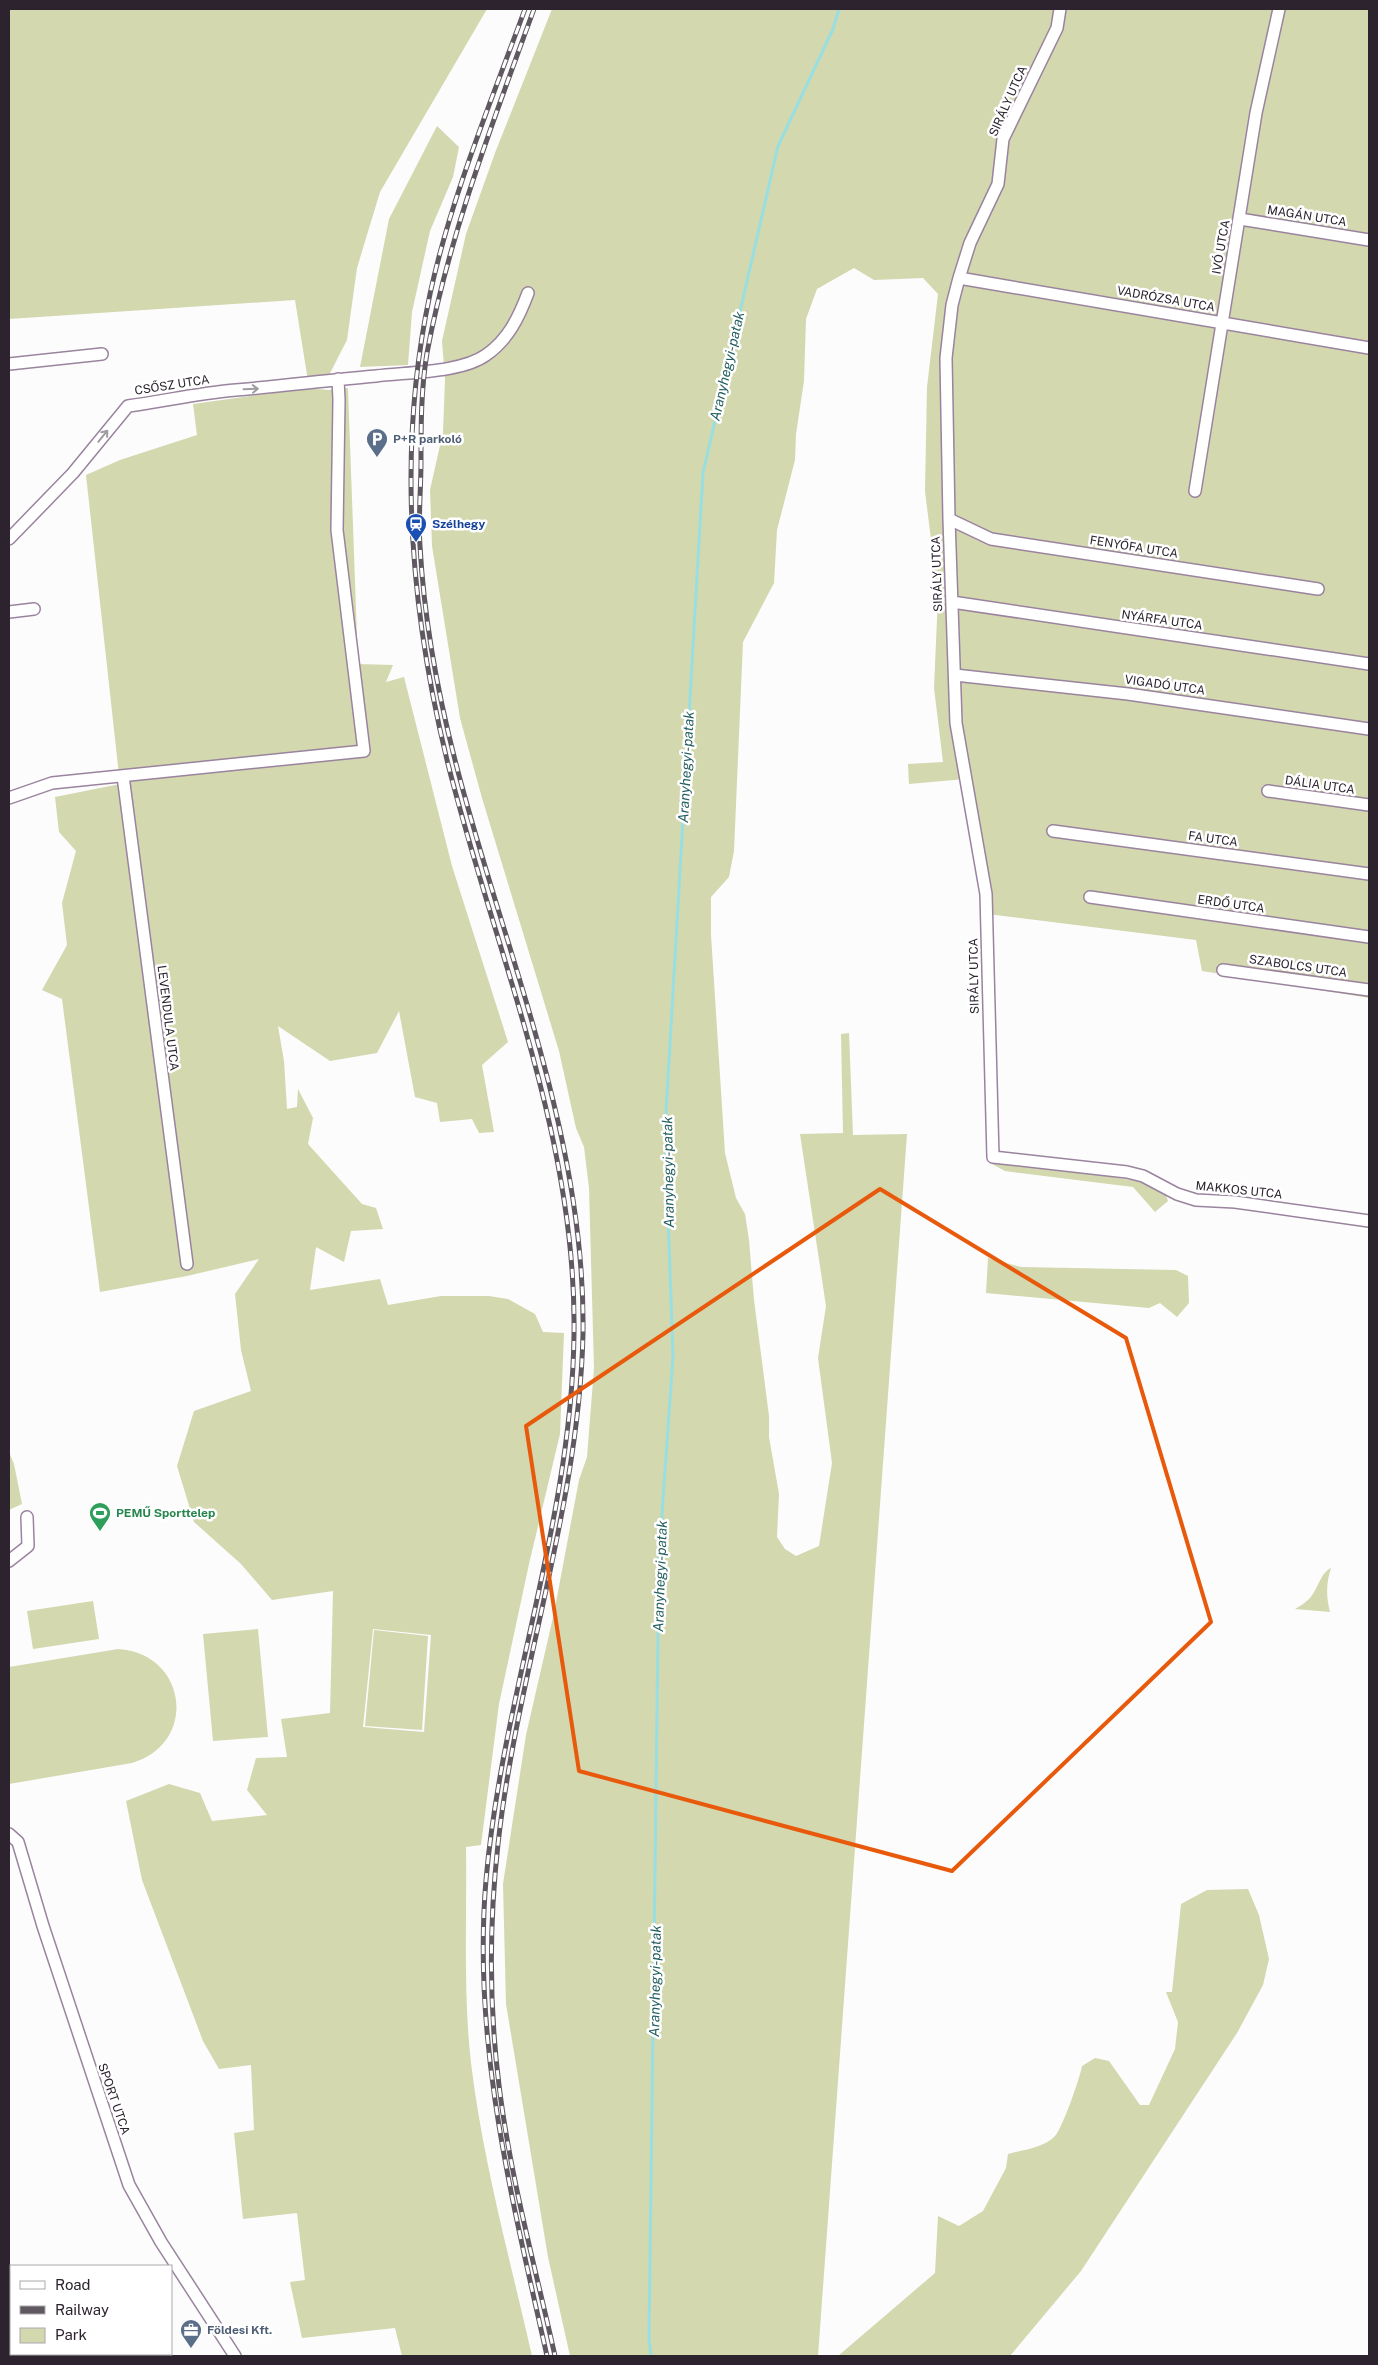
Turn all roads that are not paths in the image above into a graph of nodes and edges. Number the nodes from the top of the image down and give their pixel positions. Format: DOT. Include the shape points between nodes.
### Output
graph roads {
  1 [pos="1060,9"];
  2 [pos="1279,9"];
  3 [pos="1240,219"];
  4 [pos="1369,240"];
  5 [pos="959,278"];
  6 [pos="528,293"];
  7 [pos="1222,323"];
  8 [pos="1369,348"];
  9 [pos="102,354"];
  10 [pos="9,364"];
  11 [pos="338,380"];
  12 [pos="1195,491"];
  13 [pos="949,519"];
  14 [pos="9,539"];
  15 [pos="1318,589"];
  16 [pos="952,602"];
  17 [pos="34,609"];
  18 [pos="9,612"];
  19 [pos="1369,664"];
  20 [pos="956,675"];
  21 [pos="1369,729"];
  22 [pos="123,776"];
  23 [pos="1268,791"];
  24 [pos="9,798"];
  25 [pos="1369,805"];
  26 [pos="1054,830"];
  27 [pos="1369,874"];
  28 [pos="1090,898"];
  29 [pos="1369,937"];
  30 [pos="1222,970"];
  31 [pos="1369,990"];
  32 [pos="993,1157"];
  33 [pos="1369,1221"];
  34 [pos="188,1264"];
  35 [pos="27,1517"];
  36 [pos="9,1561"];
  37 [pos="9,1834"];
  38 [pos="235,2356"];
  1 -- 5 [label="street, SIRÁLY UTCA" via="1057,28 1003,139 998,184 970,242"];
  2 -- 3 [label="street, IVÓ UTCA" via="1256,113"];
  3 -- 4 [label="street, MAGÁN UTCA"];
  3 -- 7 [label="street, IVÓ UTCA"];
  5 -- 7 [label="street, VADRÓZSA UTCA"];
  5 -- 13 [label="street, SIRÁLY UTCA" via="952,305 946,358"];
  6 -- 11 [label="street, CSŐSZ UTCA" via="519,318 504,338 477,360 434,370"];
  7 -- 8 [label="street, VADRÓZSA UTCA"];
  7 -- 12 [label="street, IVÓ UTCA"];
  9 -- 10 [label="street"];
  14 -- 11 [label="street, CSŐSZ UTCA, one-way" via="72,473 128,406 236,390"];
  11 -- 22 [label="street" via="337,530 364,751"];
  13 -- 15 [label="street, FENYŐFA UTCA" via="991,539"];
  13 -- 16 [label="street, SIRÁLY UTCA"];
  16 -- 19 [label="street, NYÁRFA UTCA"];
  16 -- 20 [label="street, SIRÁLY UTCA"];
  17 -- 18 [label="street"];
  20 -- 21 [label="street, VIGADÓ UTCA" via="1128,694"];
  20 -- 32 [label="street, SIRÁLY UTCA" via="956,723 986,894"];
  22 -- 24 [label="street" via="52,783"];
  22 -- 34 [label="street, LEVENDULA UTCA"];
  23 -- 25 [label="street, DÁLIA UTCA"];
  26 -- 27 [label="street, FA UTCA"];
  28 -- 29 [label="street, ERDŐ UTCA"];
  30 -- 31 [label="street, SZABOLCS UTCA"];
  32 -- 33 [label="street, MAKKOS UTCA" via="1127,1172 1196,1200 1235,1202"];
  35 -- 36 [label="street" via="28,1546"];
  37 -- 38 [label="street, SPORT UTCA" via="18,1842 48,1945 129,2184 161,2242"];
}
